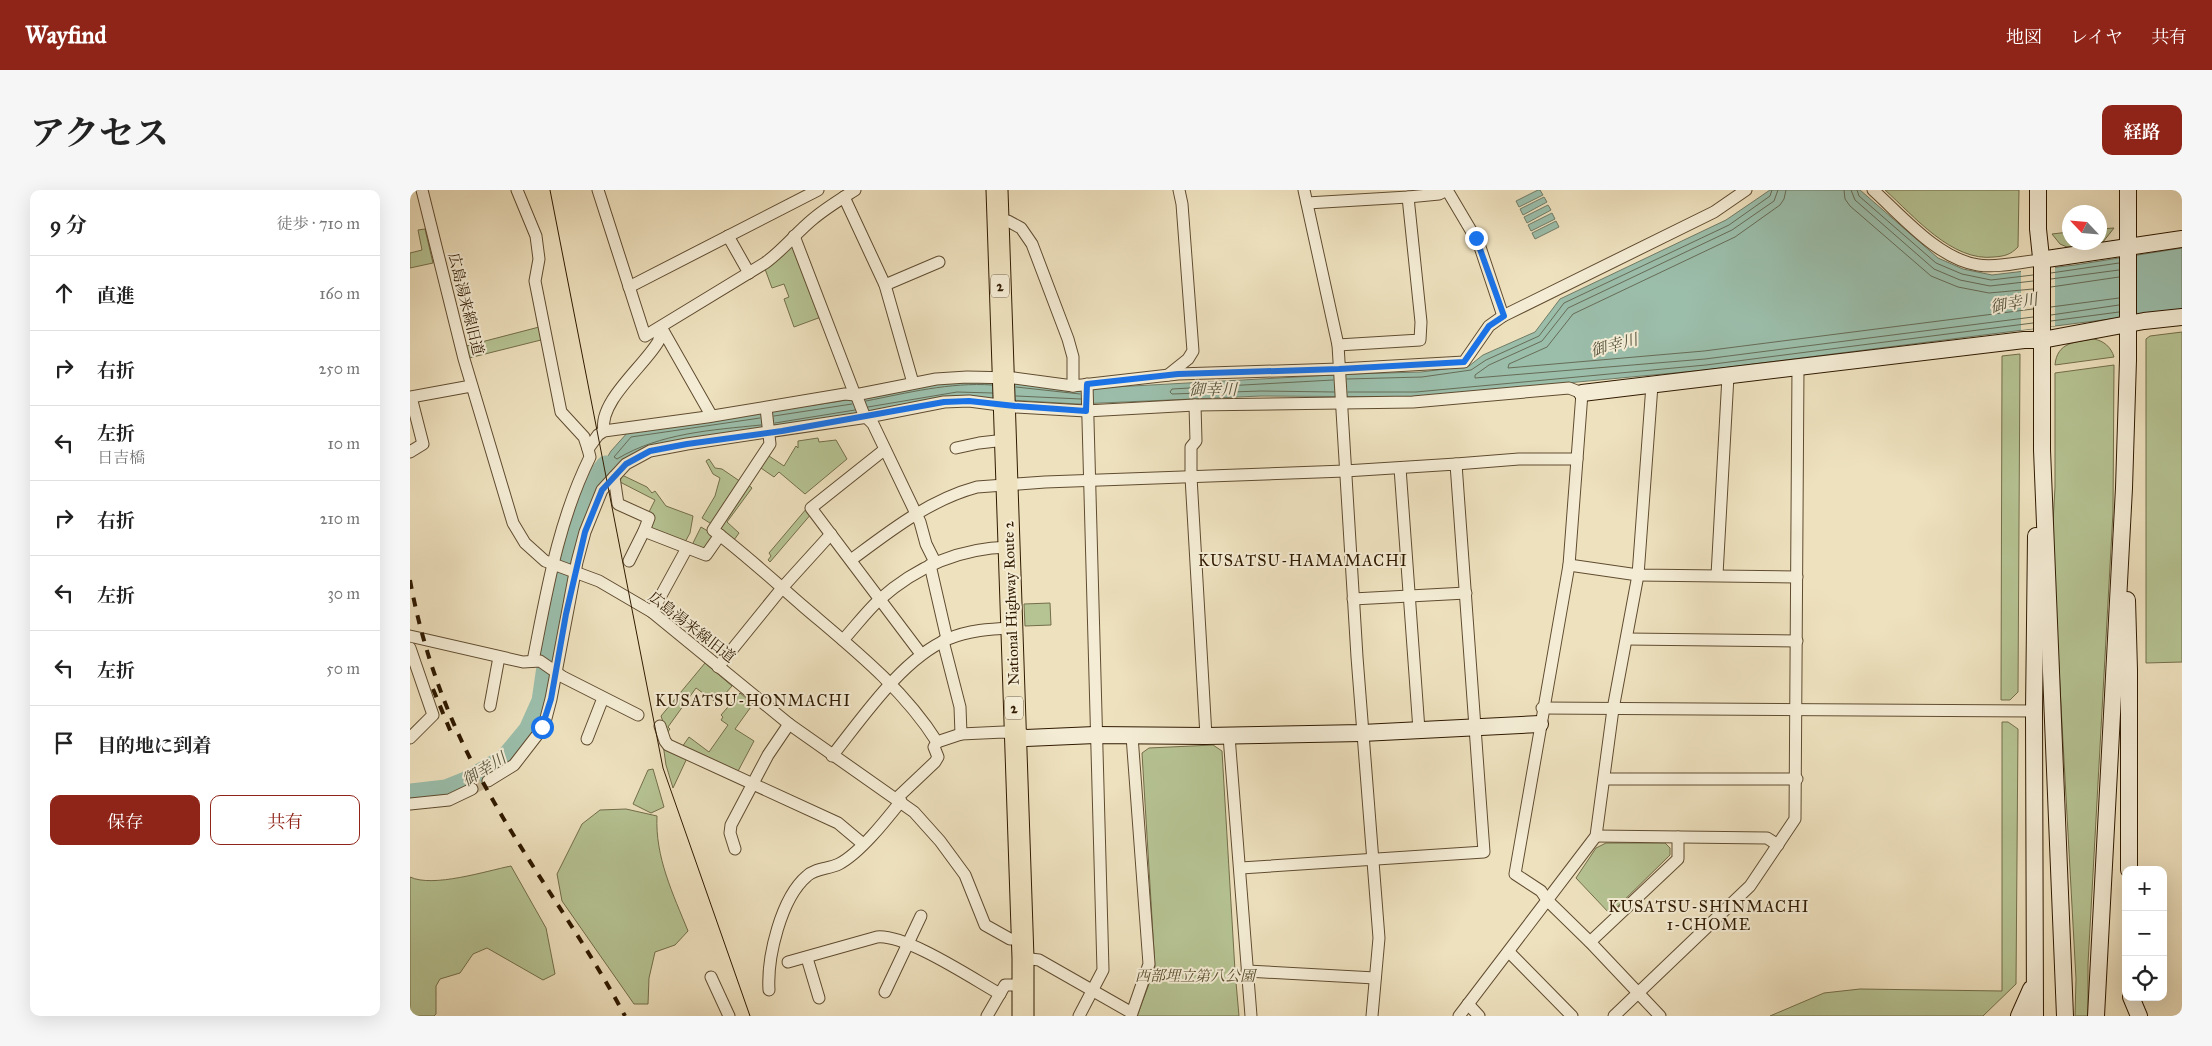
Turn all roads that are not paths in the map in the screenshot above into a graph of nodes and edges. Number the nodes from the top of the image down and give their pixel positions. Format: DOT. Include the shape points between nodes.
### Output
graph roads {
  1 [pos="422,190"];
  2 [pos="517,190"];
  3 [pos="598,190"];
  4 [pos="818,190"];
  5 [pos="855,190"];
  6 [pos="995,190"];
  7 [pos="1179,190"];
  8 [pos="1304,190"];
  9 [pos="1447,190"];
  10 [pos="1746,190"];
  11 [pos="1873,190"];
  12 [pos="2038,190"];
  13 [pos="2128,190"];
  14 [pos="844,197"];
  15 [pos="1408,197"];
  16 [pos="1307,203"];
  17 [pos="998,221"];
  18 [pos="728,236"];
  19 [pos="794,236"];
  20 [pos="2182,239"];
  21 [pos="2128,251"];
  22 [pos="938,262"];
  23 [pos="2041,263"];
  24 [pos="749,273"];
  25 [pos="885,285"];
  26 [pos="630,287"];
  27 [pos="1504,316"];
  28 [pos="2182,317"];
  29 [pos="2128,320"];
  30 [pos="661,327"];
  31 [pos="2042,334"];
  32 [pos="1338,345"];
  33 [pos="1798,367"];
  34 [pos="1339,372"];
  35 [pos="1168,375"];
  36 [pos="1728,376"];
  37 [pos="913,384"];
  38 [pos="1652,385"];
  39 [pos="471,386"];
  40 [pos="1073,386"];
  41 [pos="1087,386"];
  42 [pos="1003,391"];
  43 [pos="1582,393"];
  44 [pos="856,396"];
  45 [pos="1341,401"];
  46 [pos="1195,406"];
  47 [pos="1086,408"];
  48 [pos="766,409"];
  49 [pos="711,415"];
  50 [pos="866,416"];
  51 [pos="604,431"];
  52 [pos="770,431"];
  53 [pos="1005,440"];
  54 [pos="956,448"];
  55 [pos="588,449"];
  56 [pos="884,450"];
  57 [pos="2042,450"];
  58 [pos="410,452"];
  59 [pos="1577,459"];
  60 [pos="1456,464"];
  61 [pos="1400,468"];
  62 [pos="1345,471"];
  63 [pos="614,477"];
  64 [pos="1192,477"];
  65 [pos="1088,480"];
  66 [pos="1006,484"];
  67 [pos="2124,488"];
  68 [pos="916,513"];
  69 [pos="644,531"];
  70 [pos="831,534"];
  71 [pos="720,535"];
  72 [pos="1009,547"];
  73 [pos="687,548"];
  74 [pos="851,560"];
  75 [pos="629,561"];
  76 [pos="554,564"];
  77 [pos="932,564"];
  78 [pos="1569,565"];
  79 [pos="573,570"];
  80 [pos="1638,575"];
  81 [pos="1717,575"];
  82 [pos="1797,576"];
  83 [pos="782,588"];
  84 [pos="1466,593"];
  85 [pos="1410,596"];
  86 [pos="1353,599"];
  87 [pos="879,600"];
  88 [pos="652,612"];
  89 [pos="1012,628"];
  90 [pos="410,636"];
  91 [pos="1627,639"];
  92 [pos="843,640"];
  93 [pos="945,640"];
  94 [pos="1797,641"];
  95 [pos="410,648"];
  96 [pos="921,654"];
  97 [pos="499,657"];
  98 [pos="534,661"];
  99 [pos="718,667"];
  100 [pos="554,670"];
  101 [pos="891,685"];
  102 [pos="603,698"];
  103 [pos="490,706"];
  104 [pos="1613,709"];
  105 [pos="1797,710"];
  106 [pos="2034,711"];
  107 [pos="638,715"];
  108 [pos="1541,716"];
  109 [pos="789,724"];
  110 [pos="660,726"];
  111 [pos="1474,727"];
  112 [pos="1419,730"];
  113 [pos="961,734"];
  114 [pos="1362,734"];
  115 [pos="1015,735"];
  116 [pos="1096,736"];
  117 [pos="1132,736"];
  118 [pos="1206,736"];
  119 [pos="1229,736"];
  120 [pos="410,738"];
  121 [pos="587,739"];
  122 [pos="937,742"];
  123 [pos="832,756"];
  124 [pos="1604,778"];
  125 [pos="1797,779"];
  126 [pos="488,781"];
  127 [pos="753,782"];
  128 [pos="472,789"];
  129 [pos="899,800"];
  130 [pos="410,804"];
  131 [pos="1596,836"];
  132 [pos="1678,837"];
  133 [pos="863,844"];
  134 [pos="1778,845"];
  135 [pos="734,849"];
  136 [pos="1371,860"];
  137 [pos="2129,866"];
  138 [pos="1241,868"];
  139 [pos="1547,900"];
  140 [pos="921,916"];
  141 [pos="1590,942"];
  142 [pos="908,944"];
  143 [pos="1023,949"];
  144 [pos="1509,952"];
  145 [pos="807,958"];
  146 [pos="2034,960"];
  147 [pos="788,962"];
  148 [pos="1247,970"];
  149 [pos="711,977"];
  150 [pos="1376,978"];
  151 [pos="1024,985"];
  152 [pos="769,990"];
  153 [pos="885,992"];
  154 [pos="1093,992"];
  155 [pos="1000,994"];
  156 [pos="1638,994"];
  157 [pos="819,998"];
  158 [pos="2126,1001"];
  159 [pos="2132,1001"];
  160 [pos="1468,1004"];
  161 [pos="729,1016"];
  162 [pos="987,1016"];
  163 [pos="1023,1016"];
  164 [pos="1080,1016"];
  165 [pos="1251,1016"];
  166 [pos="1372,1016"];
  167 [pos="1459,1016"];
  168 [pos="1479,1016"];
  169 [pos="1572,1016"];
  170 [pos="1614,1016"];
  171 [pos="1660,1016"];
  172 [pos="2019,1016"];
  173 [pos="2035,1016"];
  174 [pos="2065,1016"];
  175 [pos="2096,1016"];
  176 [pos="2126,1016"];
  177 [pos="2138,1016"];
  1 -- 39 [label="street, 広島湯来線旧道"];
  2 -- 55 [label="street" via="536,236 539,259 535,281 561,412 584,437"];
  3 -- 26 [label="street"];
  4 -- 18 [label="street"];
  5 -- 14 [label="street"];
  6 -- 17 [label="highway, National Highway Route 2 / 2"];
  7 -- 35 [label="street" via="1193,351 1188,360"];
  8 -- 16 [label="street"];
  9 -- 15 [label="street"];
  9 -- 27 [label="street" via="1479,244"];
  10 -- 27 [label="street" via="1714,212"];
  11 -- 23 [label="street" via="1935,246 1956,258 1984,265"];
  12 -- 23 [label="street"];
  13 -- 21 [label="street"];
  14 -- 19 [label="street"];
  14 -- 25 [label="street"];
  15 -- 16 [label="street"];
  15 -- 32 [label="street" via="1421,322 1420,340"];
  16 -- 32 [label="street"];
  17 -- 40 [label="street" via="1008,221 1021,228 1032,244 1068,339 1073,357"];
  17 -- 42 [label="highway, National Highway Route 2 / 2"];
  18 -- 24 [label="street"];
  18 -- 26 [label="street"];
  19 -- 24 [label="street" via="780,252"];
  19 -- 44 [label="street"];
  20 -- 21 [label="street"];
  21 -- 23 [label="street"];
  21 -- 29 [label="street"];
  22 -- 25 [label="street"];
  23 -- 31 [label="street"];
  24 -- 30 [label="street"];
  25 -- 37 [label="street"];
  26 -- 30 [label="street" via="645,336"];
  27 -- 34 [label="street" via="1489,326 1464,362"];
  28 -- 29 [label="street"];
  29 -- 31 [label="street"];
  29 -- 67 [label="street"];
  30 -- 49 [label="street"];
  30 -- 51 [label="street" via="658,342 616,396 602,422"];
  31 -- 33 [label="street" via="2024,340"];
  31 -- 57 [label="street"];
  32 -- 34 [label="street"];
  33 -- 36 [label="street"];
  33 -- 82 [label="street"];
  34 -- 35 [label="street"];
  34 -- 45 [label="street"];
  35 -- 41 [label="street"];
  36 -- 38 [label="street"];
  36 -- 81 [label="street"];
  37 -- 42 [label="street" via="967,376"];
  37 -- 44 [label="street"];
  38 -- 43 [label="street"];
  38 -- 80 [label="street"];
  39 -- 58 [label="street" via="411,397 423,444"];
  39 -- 76 [label="street, 広島湯来線旧道" via="513,523 524,544"];
  40 -- 41 [label="street"];
  40 -- 42 [label="street"];
  41 -- 47 [label="street"];
  42 -- 47 [label="street"];
  42 -- 50 [label="street" via="969,401 944,402"];
  42 -- 53 [label="highway, National Highway Route 2 / 2"];
  43 -- 45 [label="street" via="1569,388 1413,402"];
  43 -- 59 [label="street"];
  44 -- 48 [label="street" via="844,394"];
  44 -- 50 [label="street"];
  45 -- 46 [label="street"];
  45 -- 62 [label="street"];
  46 -- 47 [label="street"];
  46 -- 64 [label="street" via="1196,441 1190,447"];
  47 -- 65 [label="street"];
  48 -- 49 [label="street"];
  48 -- 52 [label="street"];
  49 -- 51 [label="street"];
  50 -- 52 [label="street"];
  50 -- 56 [label="street"];
  51 -- 55 [label="street"];
  52 -- 63 [label="street" via="650,451 626,464"];
  52 -- 71 [label="street" via="770,444 713,530"];
  53 -- 54 [label="street"];
  53 -- 66 [label="highway, National Highway Route 2 / 2"];
  55 -- 76 [label="street" via="590,458 579,480"];
  56 -- 68 [label="street"];
  56 -- 70 [label="street" via="811,508"];
  57 -- 106 [label="street" via="2036,552"];
  57 -- 174 [label="street"];
  59 -- 60 [label="street"];
  59 -- 78 [label="street"];
  60 -- 61 [label="street"];
  60 -- 84 [label="street"];
  61 -- 62 [label="street"];
  61 -- 85 [label="street"];
  62 -- 64 [label="street"];
  62 -- 86 [label="street"];
  63 -- 69 [label="street" via="618,504 648,518"];
  63 -- 79 [label="street" via="602,490"];
  64 -- 65 [label="street"];
  64 -- 118 [label="street"];
  65 -- 66 [label="street"];
  65 -- 116 [label="street"];
  66 -- 68 [label="street" via="966,490"];
  66 -- 72 [label="highway, National Highway Route 2 / 2"];
  67 -- 137 [label="street" via="2129,670"];
  67 -- 175 [label="street"];
  68 -- 74 [label="street"];
  68 -- 77 [label="street"];
  69 -- 73 [label="street"];
  69 -- 75 [label="street"];
  70 -- 74 [label="street"];
  70 -- 83 [label="street"];
  71 -- 73 [label="street" via="706,555"];
  71 -- 83 [label="street"];
  72 -- 77 [label="street" via="970,550"];
  72 -- 89 [label="highway, National Highway Route 2 / 2"];
  73 -- 88 [label="street"];
  74 -- 87 [label="street"];
  76 -- 79 [label="street, 広島湯来線旧道"];
  76 -- 98 [label="street"];
  77 -- 87 [label="street"];
  77 -- 93 [label="street"];
  78 -- 80 [label="street"];
  78 -- 108 [label="street"];
  79 -- 88 [label="street, 広島湯来線旧道"];
  79 -- 100 [label="street"];
  80 -- 81 [label="street"];
  80 -- 91 [label="street"];
  81 -- 82 [label="street"];
  82 -- 94 [label="street"];
  83 -- 92 [label="street"];
  83 -- 99 [label="street"];
  84 -- 85 [label="street"];
  84 -- 111 [label="street"];
  85 -- 86 [label="street"];
  85 -- 112 [label="street"];
  86 -- 114 [label="street"];
  87 -- 92 [label="street"];
  87 -- 96 [label="street"];
  88 -- 99 [label="street, 広島湯来線旧道"];
  89 -- 93 [label="street" via="981,630"];
  89 -- 115 [label="highway, National Highway Route 2 / 2"];
  90 -- 97 [label="street"];
  91 -- 94 [label="street"];
  91 -- 104 [label="street"];
  92 -- 101 [label="street"];
  93 -- 96 [label="street"];
  93 -- 113 [label="street" via="960,707"];
  94 -- 105 [label="street"];
  95 -- 120 [label="street" via="433,715"];
  96 -- 101 [label="street"];
  97 -- 98 [label="street"];
  97 -- 103 [label="street"];
  98 -- 100 [label="street"];
  99 -- 109 [label="street, 広島湯来線旧道"];
  100 -- 102 [label="street"];
  100 -- 126 [label="street" via="548,712 538,734 514,765"];
  101 -- 122 [label="street"];
  101 -- 123 [label="street"];
  102 -- 107 [label="street"];
  102 -- 121 [label="street"];
  104 -- 105 [label="street"];
  104 -- 108 [label="street"];
  104 -- 124 [label="street"];
  105 -- 106 [label="street"];
  105 -- 125 [label="street"];
  106 -- 146 [label="street"];
  108 -- 111 [label="street"];
  108 -- 139 [label="street" via="1514,874 1541,891"];
  109 -- 123 [label="street, 広島湯来線旧道"];
  109 -- 127 [label="street"];
  110 -- 127 [label="street" via="668,745"];
  111 -- 112 [label="street"];
  111 -- 136 [label="street" via="1484,852"];
  112 -- 114 [label="street"];
  113 -- 115 [label="street" via="1004,732"];
  113 -- 122 [label="street"];
  114 -- 119 [label="street"];
  114 -- 136 [label="street"];
  115 -- 116 [label="street" via="1026,738"];
  115 -- 143 [label="highway, National Highway Route 2 / 2"];
  116 -- 117 [label="street"];
  116 -- 154 [label="street" via="1103,970"];
  117 -- 118 [label="street"];
  117 -- 154 [label="street, 広島湯来線旧道" via="1149,964 1132,1013"];
  118 -- 119 [label="street"];
  119 -- 138 [label="street"];
  122 -- 129 [label="street" via="935,762 917,777"];
  123 -- 129 [label="street, 広島湯来線旧道"];
  124 -- 125 [label="street"];
  124 -- 131 [label="street"];
  125 -- 134 [label="street" via="1795,819"];
  127 -- 133 [label="street" via="838,823"];
  127 -- 135 [label="street" via="731,825"];
  128 -- 130 [label="street" via="449,800"];
  129 -- 133 [label="street"];
  129 -- 143 [label="street, 広島湯来線旧道" via="921,817 960,868 985,925"];
  131 -- 132 [label="street"];
  131 -- 139 [label="street"];
  132 -- 134 [label="street" via="1768,838"];
  132 -- 141 [label="street" via="1678,859"];
  133 -- 152 [label="street" via="840,864 805,877 786,906 775,936"];
  134 -- 156 [label="street" via="1750,886"];
  136 -- 138 [label="street"];
  136 -- 150 [label="street" via="1379,938"];
  138 -- 148 [label="street"];
  139 -- 141 [label="street"];
  139 -- 144 [label="street"];
  140 -- 142 [label="street"];
  141 -- 156 [label="street"];
  142 -- 145 [label="street" via="877,937"];
  142 -- 153 [label="street"];
  142 -- 155 [label="street"];
  143 -- 151 [label="highway, National Highway Route 2 / 2"];
  143 -- 154 [label="street, 広島湯来線旧道"];
  144 -- 160 [label="street"];
  144 -- 169 [label="street"];
  145 -- 147 [label="street"];
  145 -- 157 [label="street"];
  146 -- 172 [label="street" via="2032,985"];
  146 -- 173 [label="street"];
  148 -- 150 [label="street"];
  148 -- 165 [label="street"];
  149 -- 161 [label="street"];
  150 -- 166 [label="street"];
  151 -- 155 [label="street" via="1005,985"];
  151 -- 163 [label="highway, National Highway Route 2 / 2"];
  154 -- 164 [label="street"];
  155 -- 162 [label="street"];
  156 -- 170 [label="street"];
  156 -- 171 [label="street"];
  158 -- 176 [label="street"];
  159 -- 177 [label="street"];
  160 -- 167 [label="street"];
  160 -- 168 [label="street"];
}
